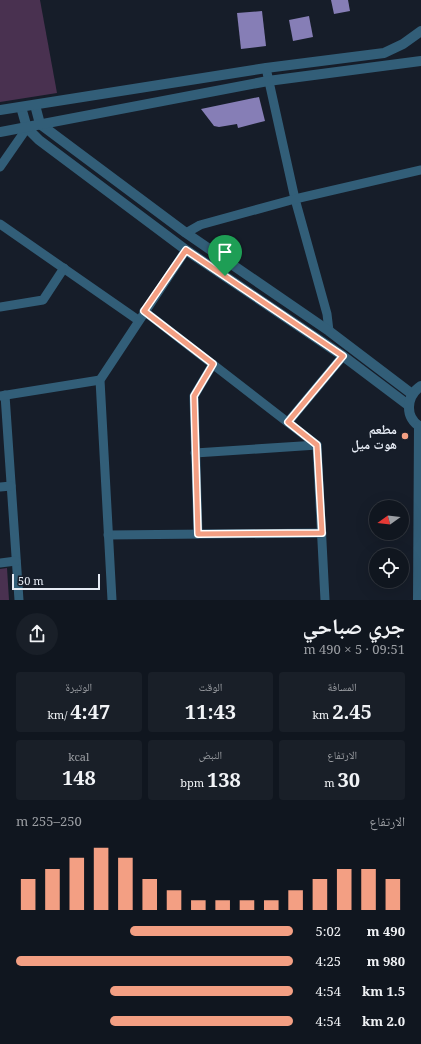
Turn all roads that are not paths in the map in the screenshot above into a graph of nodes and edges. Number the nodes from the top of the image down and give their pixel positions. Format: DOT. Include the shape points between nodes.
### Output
graph roads {
  1 [pos="421,31"];
  2 [pos="421,61"];
  3 [pos="266,68"];
  4 [pos="268,81"];
  5 [pos="35,105"];
  6 [pos="21,107"];
  7 [pos="0,110"];
  8 [pos="40,124"];
  9 [pos="27,128"];
  10 [pos="0,132"];
  11 [pos="0,167"];
  12 [pos="421,170"];
  13 [pos="295,199"];
  14 [pos="0,224"];
  15 [pos="186,234"];
  16 [pos="186,250"];
  17 [pos="64,268"];
  18 [pos="0,307"];
  19 [pos="144,311"];
  20 [pos="138,320"];
  21 [pos="329,331"];
  22 [pos="343,356"];
  23 [pos="213,364"];
  24 [pos="100,380"];
  25 [pos="421,386"];
  26 [pos="412,394"];
  27 [pos="2,396"];
  28 [pos="408,405"];
  29 [pos="288,422"];
  30 [pos="420,427"];
  31 [pos="317,445"];
  32 [pos="195,452"];
  33 [pos="11,486"];
  34 [pos="0,487"];
  35 [pos="322,533"];
  36 [pos="198,534"];
  37 [pos="108,535"];
  38 [pos="16,561"];
  39 [pos="0,563"];
  40 [pos="19,600"];
  41 [pos="112,600"];
  42 [pos="325,600"];
  43 [pos="418,600"];
  1 -- 3 [label="street" via="384,53"];
  2 -- 4 [label="street"];
  3 -- 4 [label="street"];
  3 -- 5 [label="street"];
  4 -- 8 [label="street"];
  4 -- 13 [label="street"];
  5 -- 6 [label="street"];
  5 -- 8 [label="street"];
  6 -- 7 [label="street"];
  6 -- 9 [label="street"];
  8 -- 9 [label="street"];
  8 -- 15 [label="street"];
  9 -- 10 [label="street"];
  9 -- 11 [label="street"];
  9 -- 16 [label="street" via="39,140"];
  12 -- 13 [label="street"];
  13 -- 15 [label="street" via="200,225"];
  13 -- 21 [label="street" via="327,314"];
  14 -- 17 [label="street"];
  15 -- 21 [label="street"];
  16 -- 19 [label="street"];
  16 -- 22 [label="street"];
  17 -- 18 [label="street" via="43,300"];
  17 -- 20 [label="street"];
  19 -- 20 [label="street"];
  19 -- 23 [label="street"];
  20 -- 24 [label="street"];
  21 -- 26 [label="street"];
  22 -- 28 [label="street"];
  22 -- 29 [label="street"];
  23 -- 29 [label="street"];
  23 -- 32 [label="street" via="194,396"];
  24 -- 27 [label="street"];
  24 -- 37 [label="street"];
  25 -- 26 [label="street"];
  26 -- 28 [label="street"];
  27 -- 33 [label="street"];
  28 -- 30 [label="street" via="411,417"];
  29 -- 31 [label="street"];
  30 -- 43 [label="street"];
  31 -- 32 [label="street"];
  31 -- 35 [label="street"];
  32 -- 36 [label="street"];
  33 -- 34 [label="street"];
  33 -- 38 [label="street"];
  35 -- 36 [label="street"];
  35 -- 42 [label="street"];
  36 -- 37 [label="street"];
  37 -- 41 [label="street"];
  38 -- 39 [label="street"];
  38 -- 40 [label="street"];
}
